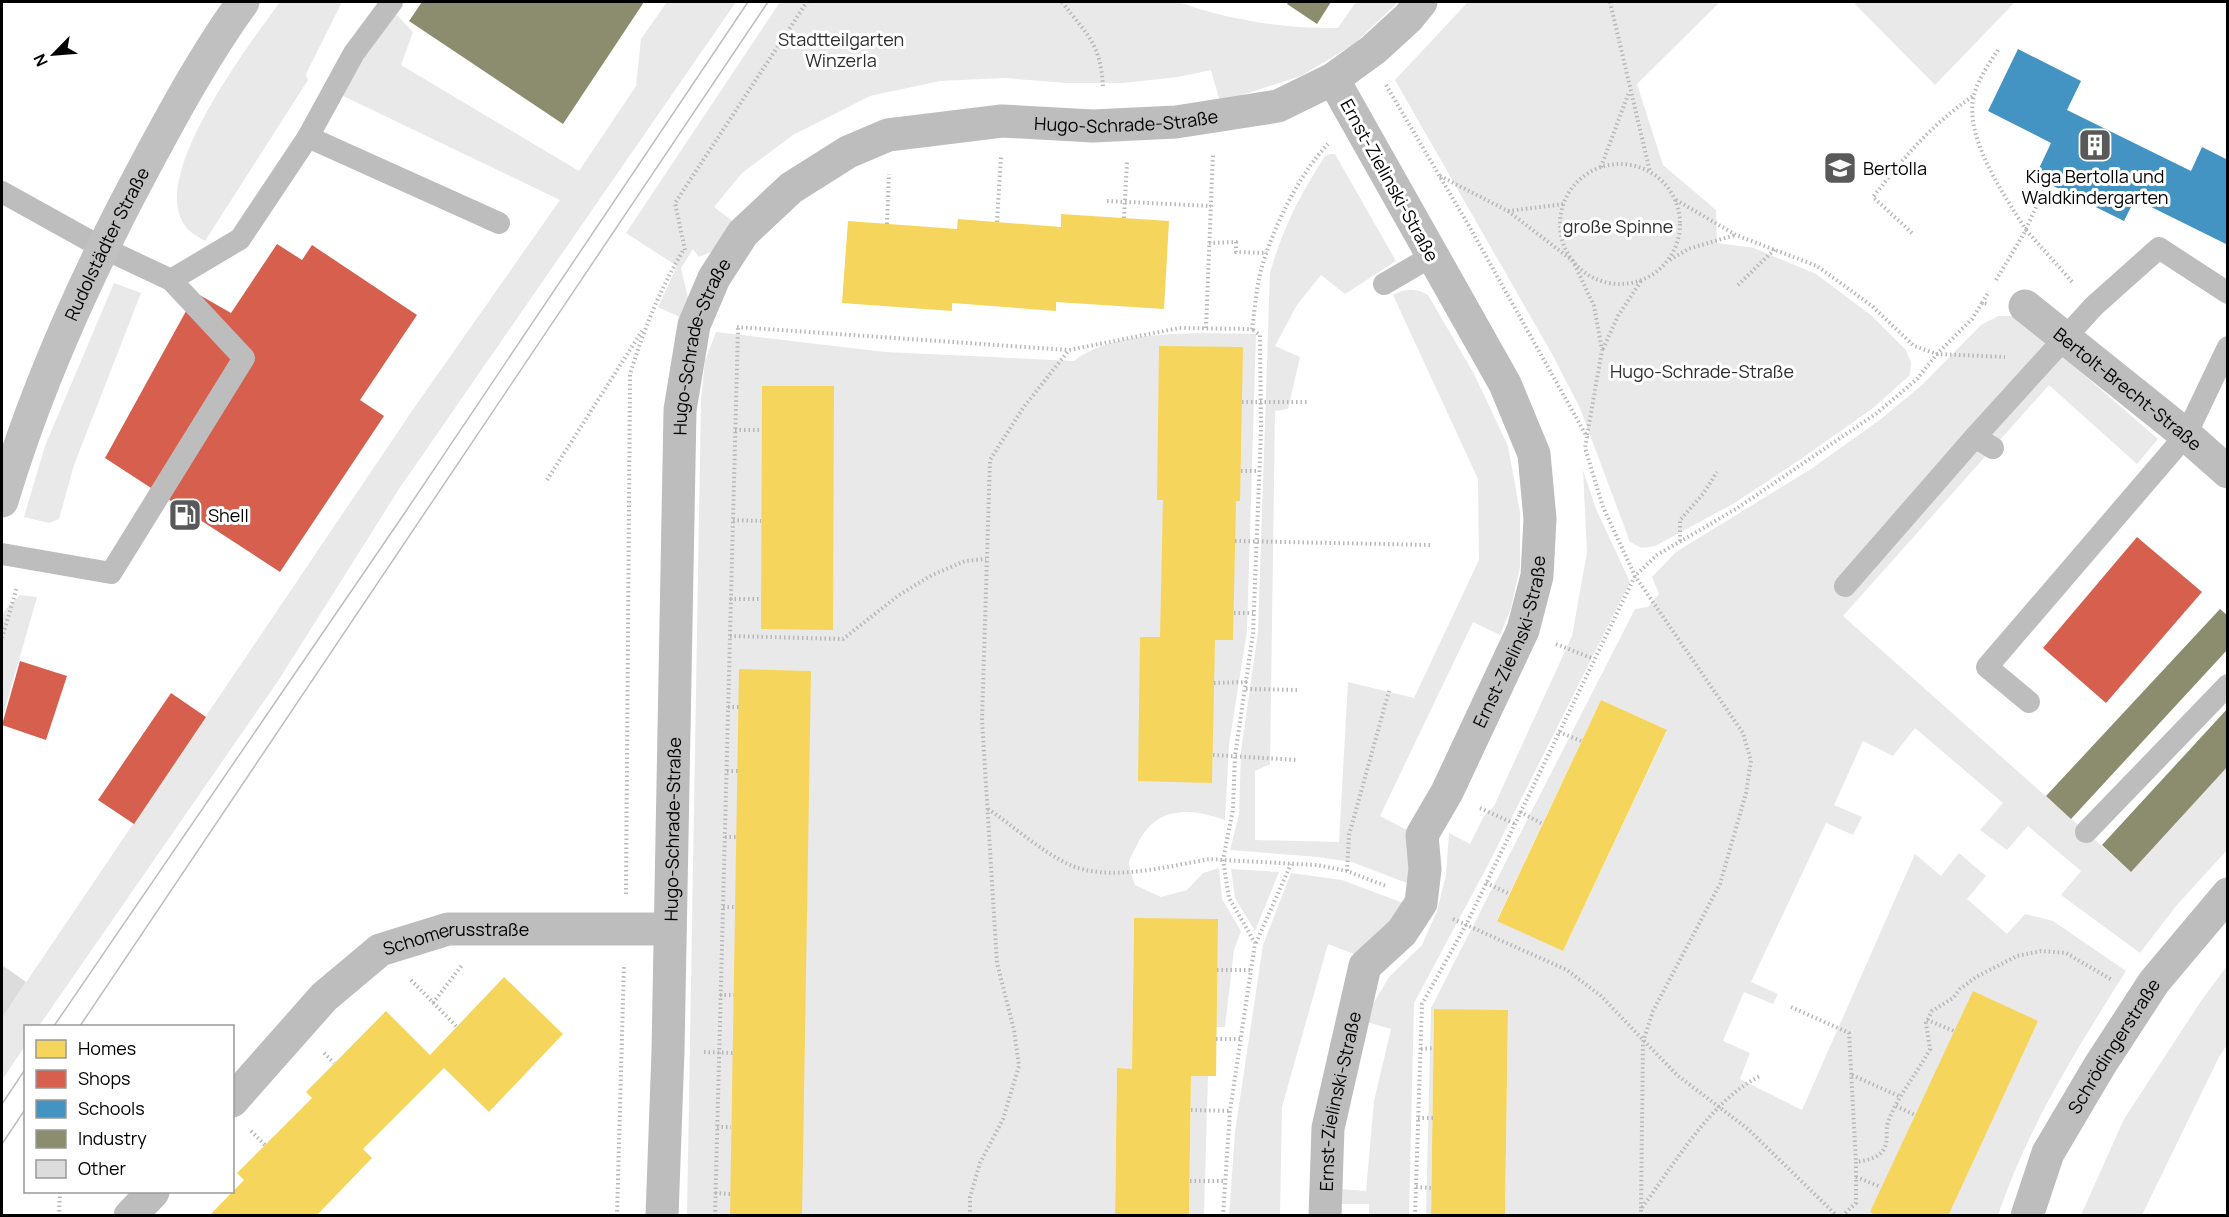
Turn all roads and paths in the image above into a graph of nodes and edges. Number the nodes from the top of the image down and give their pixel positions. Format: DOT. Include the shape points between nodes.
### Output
graph roads {
  1 [pos="243,2"];
  2 [pos="375,2"];
  3 [pos="392,2"];
  4 [pos="807,2"];
  5 [pos="1062,2"];
  6 [pos="1421,2"];
  7 [pos="1610,2"];
  8 [pos="373,27"];
  9 [pos="1998,50"];
  10 [pos="1333,79"];
  11 [pos="1383,80"];
  12 [pos="1630,91"];
  13 [pos="1974,95"];
  14 [pos="1105,125"];
  15 [pos="308,137"];
  16 [pos="1330,142"];
  17 [pos="1214,144"];
  18 [pos="1002,147"];
  19 [pos="1127,159"];
  20 [pos="1601,167"];
  21 [pos="890,169"];
  22 [pos="1650,172"];
  23 [pos="1439,176"];
  24 [pos="2047,183"];
  25 [pos="2,192"];
  26 [pos="1676,200"];
  27 [pos="1107,201"];
  28 [pos="1125,202"];
  29 [pos="1564,204"];
  30 [pos="1211,206"];
  31 [pos="1508,211"];
  32 [pos="1125,218"];
  33 [pos="997,222"];
  34 [pos="499,223"];
  35 [pos="887,224"];
  36 [pos="1912,233"];
  37 [pos="1736,235"];
  38 [pos="1209,243"];
  39 [pos="101,247"];
  40 [pos="1776,248"];
  41 [pos="684,249"];
  42 [pos="1267,253"];
  43 [pos="1432,256"];
  44 [pos="1669,260"];
  45 [pos="1573,261"];
  46 [pos="714,278"];
  47 [pos="171,280"];
  48 [pos="1641,281"];
  49 [pos="1384,284"];
  50 [pos="1738,285"];
  51 [pos="2228,293"];
  52 [pos="2025,306"];
  53 [pos="646,325"];
  54 [pos="694,325"];
  55 [pos="738,327"];
  56 [pos="1206,328"];
  57 [pos="1252,329"];
  58 [pos="2228,347"];
  59 [pos="1069,350"];
  60 [pos="1602,350"];
  61 [pos="2057,350"];
  62 [pos="1937,354"];
  63 [pos="1261,401"];
  64 [pos="1242,402"];
  65 [pos="1308,402"];
  66 [pos="735,430"];
  67 [pos="761,430"];
  68 [pos="2186,435"];
  69 [pos="1587,437"];
  70 [pos="1241,471"];
  71 [pos="1258,471"];
  72 [pos="1717,472"];
  73 [pos="2228,472"];
  74 [pos="547,480"];
  75 [pos="2,501"];
  76 [pos="733,520"];
  77 [pos="761,521"];
  78 [pos="1236,541"];
  79 [pos="1256,541"];
  80 [pos="1680,541"];
  81 [pos="1432,545"];
  82 [pos="2,554"];
  83 [pos="26,558"];
  84 [pos="986,559"];
  85 [pos="1635,576"];
  86 [pos="1845,586"];
  87 [pos="730,599"];
  88 [pos="760,599"];
  89 [pos="1234,613"];
  90 [pos="1253,613"];
  91 [pos="730,636"];
  92 [pos="2,638"];
  93 [pos="1214,682"];
  94 [pos="1247,682"];
  95 [pos="2228,685"];
  96 [pos="1246,689"];
  97 [pos="1299,690"];
  98 [pos="1389,691"];
  99 [pos="2029,702"];
  100 [pos="728,707"];
  101 [pos="739,707"];
  102 [pos="1559,732"];
  103 [pos="1581,741"];
  104 [pos="1213,755"];
  105 [pos="1235,756"];
  106 [pos="1297,760"];
  107 [pos="727,771"];
  108 [pos="738,771"];
  109 [pos="987,808"];
  110 [pos="1520,813"];
  111 [pos="1543,824"];
  112 [pos="2086,832"];
  113 [pos="725,837"];
  114 [pos="736,837"];
  115 [pos="1223,860"];
  116 [pos="1291,864"];
  117 [pos="1347,871"];
  118 [pos="1486,883"];
  119 [pos="1389,887"];
  120 [pos="1510,894"];
  121 [pos="2228,894"];
  122 [pos="723,907"];
  123 [pos="735,907"];
  124 [pos="1455,920"];
  125 [pos="1466,925"];
  126 [pos="670,929"];
  127 [pos="626,930"];
  128 [pos="1255,943"];
  129 [pos="466,960"];
  130 [pos="1217,970"];
  131 [pos="1251,970"];
  132 [pos="408,978"];
  133 [pos="2115,982"];
  134 [pos="720,996"];
  135 [pos="734,996"];
  136 [pos="433,1003"];
  137 [pos="1791,1007"];
  138 [pos="1927,1020"];
  139 [pos="457,1027"];
  140 [pos="1954,1031"];
  141 [pos="1216,1039"];
  142 [pos="1240,1039"];
  143 [pos="1643,1042"];
  144 [pos="1433,1048"];
  145 [pos="1421,1049"];
  146 [pos="1760,1076"];
  147 [pos="1852,1076"];
  148 [pos="1901,1097"];
  149 [pos="234,1099"];
  150 [pos="1896,1106"];
  151 [pos="1718,1108"];
  152 [pos="1191,1110"];
  153 [pos="1230,1111"];
  154 [pos="1915,1115"];
  155 [pos="1418,1118"];
  156 [pos="1432,1118"];
  157 [pos="717,1126"];
  158 [pos="732,1127"];
  159 [pos="1856,1162"];
  160 [pos="1856,1177"];
  161 [pos="1190,1181"];
  162 [pos="1223,1181"];
  163 [pos="1416,1187"];
  164 [pos="1881,1187"];
  165 [pos="1431,1188"];
  166 [pos="60,1193"];
  167 [pos="151,1193"];
  168 [pos="715,1193"];
  169 [pos="730,1194"];
  170 [pos="1641,1209"];
  171 [pos="59,1215"];
  172 [pos="130,1215"];
  173 [pos="617,1215"];
  174 [pos="662,1215"];
  175 [pos="715,1215"];
  176 [pos="970,1215"];
  177 [pos="1223,1215"];
  178 [pos="1325,1215"];
  179 [pos="1414,1215"];
  180 [pos="1641,1215"];
  181 [pos="1837,1215"];
  182 [pos="1842,1215"];
  183 [pos="2027,1215"];
  1 -- 39 [label="street, Rudolstädter Straße" via="163,133"];
  2 -- 8 [label="lane"];
  3 -- 8 [label="lane"];
  4 -- 41 [label="path" via="675,203"];
  5 -- 14 [label="path" via="1093,39 1098,51"];
  6 -- 10 [label="street, Hugo-Schrade-Straße" via="1373,50"];
  7 -- 12 [label="path"];
  8 -- 15 [label="lane" via="342,73"];
  9 -- 13 [label="path"];
  10 -- 14 [label="street, Hugo-Schrade-Straße" via="1278,106 1176,122"];
  10 -- 43 [label="street, Ernst-Zielinski-Straße"];
  11 -- 23 [label="path"];
  12 -- 20 [label="path"];
  12 -- 22 [label="path"];
  13 -- 24 [label="path" via="1972,117 1976,136 1995,179 2026,230"];
  13 -- 36 [label="path" via="1916,142 1873,197"];
  14 -- 46 [label="street, Hugo-Schrade-Straße" via="1002,121 888,135 848,152 791,188 743,233"];
  15 -- 34 [label="lane"];
  15 -- 47 [label="lane" via="240,239"];
  16 -- 42 [label="path" via="1315,157 1278,224"];
  17 -- 30 [label="path"];
  18 -- 33 [label="path"];
  19 -- 28 [label="path"];
  20 -- 22 [label="path" via="1617,164"];
  20 -- 29 [label="path" via="1573,187"];
  21 -- 35 [label="path"];
  22 -- 26 [label="path"];
  23 -- 31 [label="path"];
  23 -- 69 [label="path"];
  25 -- 39 [label="lane"];
  26 -- 37 [label="path"];
  26 -- 44 [label="path" via="1678,241"];
  27 -- 28 [label="path"];
  28 -- 30 [label="path"];
  28 -- 32 [label="path"];
  29 -- 31 [label="path"];
  29 -- 45 [label="path" via="1560,224"];
  30 -- 38 [label="path"];
  31 -- 45 [label="path"];
  37 -- 40 [label="path"];
  37 -- 44 [label="path" via="1688,249"];
  38 -- 42 [label="path" via="1236,242 1236,252"];
  38 -- 56 [label="path"];
  39 -- 47 [label="lane"];
  39 -- 75 [label="street, Rudolstädter Straße" via="50,361"];
  40 -- 50 [label="path"];
  40 -- 62 [label="path" via="1817,266 1872,306 1914,346"];
  41 -- 46 [label="path" via="688,261"];
  41 -- 53 [label="path" via="663,284"];
  42 -- 57 [label="path" via="1260,271"];
  43 -- 49 [label="lane"];
  43 -- 178 [label="street, Ernst-Zielinski-Straße" via="1505,384 1534,454 1540,519 1537,576 1522,630 1447,792 1422,835 1425,869 1421,903 1402,932 1365,966 1328,1128"];
  44 -- 48 [label="path"];
  45 -- 48 [label="path" via="1604,282 1622,285"];
  45 -- 60 [label="path" via="1594,306"];
  46 -- 54 [label="street, Hugo-Schrade-Straße"];
  47 -- 83 [label="lane" via="244,358 111,573"];
  48 -- 60 [label="path"];
  51 -- 61 [label="lane" via="2160,248 2094,306"];
  52 -- 61 [label="street, Bertolt-Brecht-Straße"];
  52 -- 62 [label="path" via="1982,303 1972,320"];
  53 -- 74 [label="path"];
  53 -- 127 [label="path" via="630,374"];
  54 -- 55 [label="path"];
  54 -- 126 [label="street, Hugo-Schrade-Straße" via="680,410"];
  55 -- 59 [label="path"];
  55 -- 66 [label="path"];
  56 -- 57 [label="path"];
  56 -- 59 [label="path" via="1179,328"];
  57 -- 63 [label="path" via="1260,335"];
  58 -- 68 [label="lane"];
  59 -- 84 [label="path" via="1028,400 990,460"];
  60 -- 69 [label="path"];
  61 -- 62 [label="path"];
  61 -- 68 [label="street, Bertolt-Brecht-Straße"];
  61 -- 86 [label="lane" via="1984,442 1884,556"];
  62 -- 80 [label="path" via="1917,379 1877,413 1736,509"];
  63 -- 64 [label="path"];
  63 -- 65 [label="path"];
  63 -- 71 [label="path"];
  66 -- 67 [label="path"];
  66 -- 76 [label="path"];
  68 -- 73 [label="street, Bertolt-Brecht-Straße"];
  68 -- 99 [label="lane" via="1988,667"];
  69 -- 85 [label="path" via="1585,448 1602,507"];
  70 -- 71 [label="path"];
  71 -- 79 [label="path"];
  72 -- 80 [label="path" via="1680,520"];
  76 -- 77 [label="path"];
  76 -- 87 [label="path"];
  78 -- 79 [label="path"];
  79 -- 81 [label="path"];
  79 -- 90 [label="path"];
  80 -- 85 [label="path" via="1657,555"];
  82 -- 83 [label="lane"];
  83 -- 92 [label="path"];
  84 -- 91 [label="path" via="965,561 932,575 899,595 843,639"];
  84 -- 109 [label="path" via="982,720"];
  85 -- 102 [label="path"];
  85 -- 143 [label="path" via="1743,733 1751,761 1720,884 1653,1011"];
  87 -- 88 [label="path"];
  87 -- 91 [label="path"];
  89 -- 90 [label="path"];
  90 -- 94 [label="path"];
  91 -- 100 [label="path"];
  93 -- 94 [label="path"];
  94 -- 96 [label="path"];
  95 -- 112 [label="lane"];
  96 -- 97 [label="path"];
  96 -- 105 [label="path"];
  98 -- 117 [label="path" via="1348,835"];
  100 -- 101 [label="path"];
  100 -- 107 [label="path"];
  102 -- 103 [label="path"];
  102 -- 110 [label="path"];
  104 -- 105 [label="path"];
  105 -- 106 [label="path"];
  105 -- 115 [label="path" via="1233,809"];
  107 -- 108 [label="path"];
  107 -- 113 [label="path"];
  109 -- 115 [label="path" via="1068,865 1124,873"];
  109 -- 176 [label="path" via="997,963 1019,1066 1003,1119 980,1163 970,1197"];
  110 -- 111 [label="path"];
  110 -- 118 [label="path"];
  113 -- 114 [label="path"];
  113 -- 122 [label="path"];
  115 -- 116 [label="path"];
  115 -- 128 [label="path" via="1228,898"];
  116 -- 117 [label="path"];
  116 -- 128 [label="path"];
  117 -- 119 [label="path"];
  118 -- 120 [label="path"];
  118 -- 125 [label="path"];
  121 -- 183 [label="street, Schrödingerstraße" via="2154,982 2100,1065 2048,1154"];
  122 -- 123 [label="path"];
  122 -- 134 [label="path"];
  124 -- 125 [label="path"];
  125 -- 143 [label="path" via="1567,970 1601,996"];
  125 -- 145 [label="path" via="1422,1004"];
  126 -- 127 [label="street, Schomerusstraße"];
  126 -- 174 [label="street, Hugo-Schrade-Straße"];
  127 -- 149 [label="street, Schomerusstraße" via="448,929 380,950 324,997"];
  127 -- 173 [label="path"];
  128 -- 131 [label="path"];
  129 -- 136 [label="path"];
  130 -- 131 [label="path"];
  131 -- 142 [label="path"];
  132 -- 136 [label="path"];
  133 -- 138 [label="path" via="2066,953 2041,951 2017,956 1976,977 1932,1011"];
  134 -- 135 [label="path"];
  134 -- 157 [label="path"];
  136 -- 139 [label="path"];
  137 -- 147 [label="path" via="1849,1033"];
  138 -- 140 [label="path"];
  138 -- 148 [label="path" via="1930,1049"];
  141 -- 142 [label="path"];
  142 -- 153 [label="path"];
  143 -- 151 [label="path"];
  143 -- 170 [label="path"];
  144 -- 145 [label="path"];
  145 -- 155 [label="path"];
  146 -- 151 [label="path" via="1740,1086"];
  147 -- 148 [label="path"];
  147 -- 159 [label="path"];
  148 -- 150 [label="path"];
  150 -- 154 [label="path"];
  150 -- 159 [label="path" via="1887,1124 1884,1150 1873,1159"];
  151 -- 170 [label="path"];
  151 -- 181 [label="path" via="1748,1129"];
  152 -- 153 [label="path"];
  153 -- 162 [label="path"];
  155 -- 156 [label="path"];
  155 -- 163 [label="path"];
  157 -- 158 [label="path"];
  157 -- 168 [label="path"];
  159 -- 160 [label="path"];
  160 -- 164 [label="path"];
  160 -- 182 [label="path" via="1857,1203"];
  161 -- 162 [label="path"];
  162 -- 177 [label="path"];
  163 -- 165 [label="path"];
  163 -- 179 [label="path"];
  166 -- 171 [label="path"];
  167 -- 172 [label="street"];
  168 -- 169 [label="path"];
  168 -- 175 [label="path"];
  170 -- 180 [label="path"];
}
